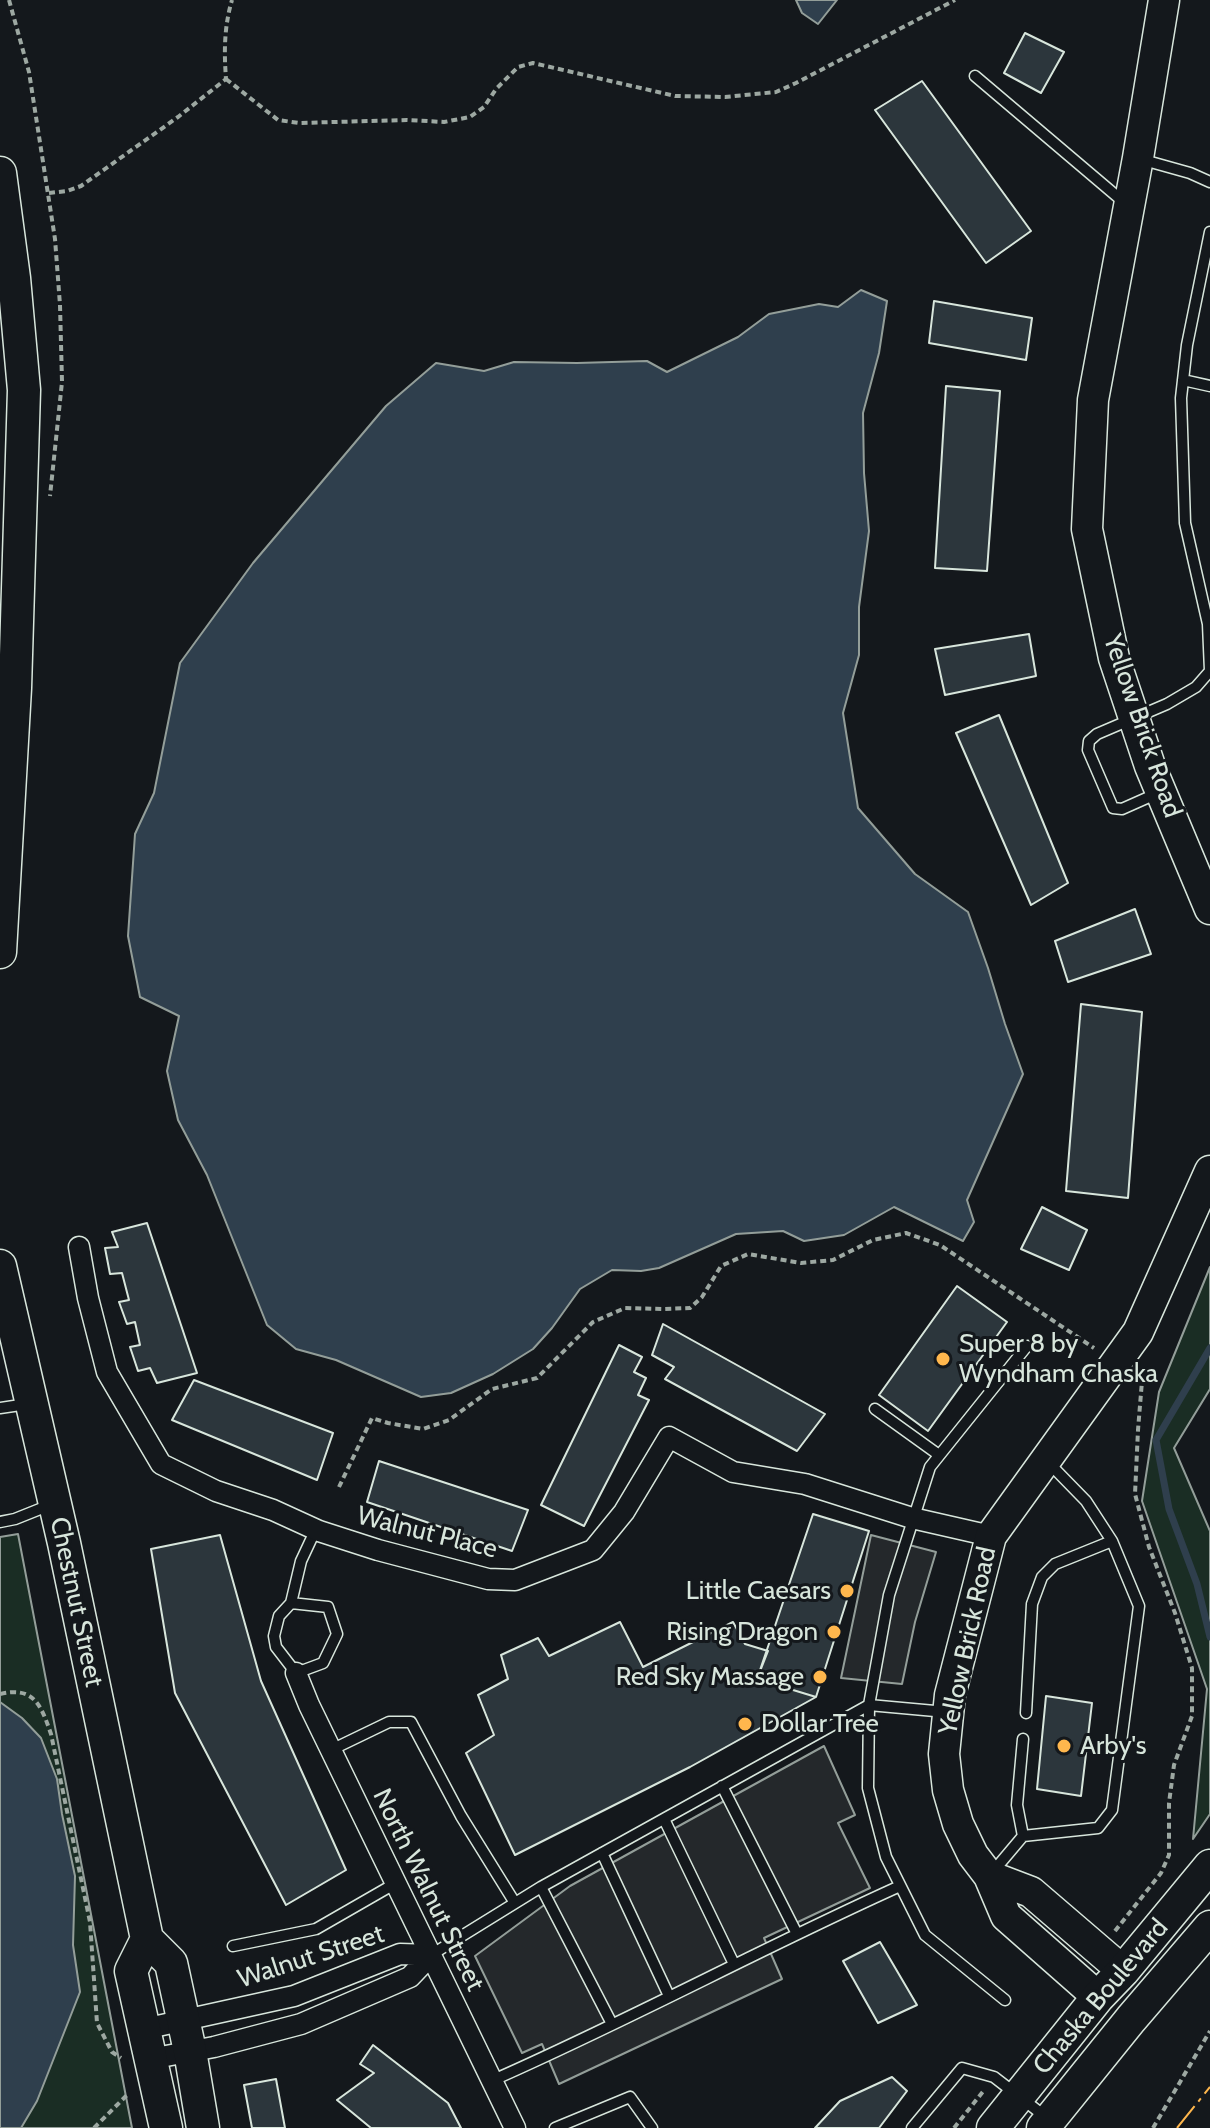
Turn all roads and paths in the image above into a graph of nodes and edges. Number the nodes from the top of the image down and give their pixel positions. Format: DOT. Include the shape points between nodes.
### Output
graph roads {
  1 [pos="232,0"];
  2 [pos="955,0"];
  3 [pos="1164,0"];
  4 [pos="975,76"];
  5 [pos="226,79"];
  6 [pos="1138,158"];
  7 [pos="0,173"];
  8 [pos="1210,182"];
  9 [pos="49,193"];
  10 [pos="1128,205"];
  11 [pos="1210,232"];
  12 [pos="1197,296"];
  13 [pos="1210,298"];
  14 [pos="1183,380"];
  15 [pos="1210,386"];
  16 [pos="1134,718"];
  17 [pos="1161,792"];
  18 [pos="1210,909"];
  19 [pos="0,952"];
  20 [pos="1210,1171"];
  21 [pos="79,1247"];
  22 [pos="0,1269"];
  23 [pos="1027,1346"];
  24 [pos="1115,1363"];
  25 [pos="1142,1381"];
  26 [pos="33,1403"];
  27 [pos="0,1408"];
  28 [pos="875,1409"];
  29 [pos="939,1455"];
  30 [pos="1046,1460"];
  31 [pos="339,1487"];
  32 [pos="56,1503"];
  33 [pos="912,1518"];
  34 [pos="0,1522"];
  35 [pos="316,1529"];
  36 [pos="991,1536"];
  37 [pos="1112,1541"];
  38 [pos="291,1603"];
  39 [pos="296,1673"];
  40 [pos="0,1694"];
  41 [pos="869,1705"];
  42 [pos="949,1713"];
  43 [pos="1026,1713"];
  44 [pos="1023,1739"];
  45 [pos="331,1750"];
  46 [pos="722,1786"];
  47 [pos="664,1819"];
  48 [pos="1023,1836"];
  49 [pos="602,1853"];
  50 [pos="1203,1874"];
  51 [pos="989,1876"];
  52 [pos="396,1883"];
  53 [pos="900,1886"];
  54 [pos="541,1887"];
  55 [pos="515,1903"];
  56 [pos="1205,1932"];
  57 [pos="797,1934"];
  58 [pos="147,1939"];
  59 [pos="233,1946"];
  60 [pos="431,1955"];
  61 [pos="734,1964"];
  62 [pos="1123,1971"];
  63 [pos="669,1996"];
  64 [pos="1098,1997"];
  65 [pos="1005,2000"];
  66 [pos="612,2024"];
  67 [pos="1210,2031"];
  68 [pos="186,2036"];
  69 [pos="138,2059"];
  70 [pos="491,2081"];
  71 [pos="1019,2097"];
  72 [pos="1046,2124"];
  73 [pos="94,2128"];
  74 [pos="166,2128"];
  75 [pos="203,2128"];
  76 [pos="515,2128"];
  77 [pos="555,2128"];
  78 [pos="652,2128"];
  79 [pos="912,2128"];
  80 [pos="993,2128"];
  81 [pos="1153,2128"];
  1 -- 5 [label="path" via="226,19"];
  2 -- 5 [label="path" via="776,92 675,96 533,63 518,67 470,117 444,122 299,123 278,120"];
  3 -- 6 [label="street, Yellow Brick Road"];
  4 -- 10 [label="lane"];
  5 -- 9 [label="path" via="81,186"];
  6 -- 8 [label="lane"];
  6 -- 10 [label="street, Yellow Brick Road"];
  7 -- 19 [label="main road" via="24,390"];
  10 -- 16 [label="street, Yellow Brick Road" via="1093,400 1087,529 1114,658"];
  11 -- 12 [label="lane"];
  12 -- 13 [label="lane"];
  12 -- 14 [label="lane"];
  14 -- 15 [label="lane"];
  14 -- 16 [label="lane" via="1185,523 1208,624 1210,671 1196,687"];
  16 -- 17 [label="street, Yellow Brick Road"];
  16 -- 17 [label="lane" via="1097,734 1088,750 1113,808"];
  17 -- 18 [label="street, Yellow Brick Road"];
  20 -- 24 [label="street, Yellow Brick Road" via="1138,1332"];
  21 -- 35 [label="street, Walnut Place" via="107,1372 161,1464"];
  22 -- 26 [label="main road, Chestnut Street"];
  23 -- 29 [label="lane"];
  24 -- 25 [label="path"];
  24 -- 30 [label="street, Yellow Brick Road"];
  24 -- 31 [label="path" via="940,1245 906,1233 873,1240 833,1260 801,1263 748,1254 721,1266 690,1308 625,1308 593,1322 537,1378 492,1389 449,1420 423,1429 372,1418"];
  26 -- 27 [label="lane"];
  26 -- 32 [label="main road, Chestnut Street"];
  28 -- 29 [label="lane"];
  29 -- 33 [label="lane"];
  30 -- 36 [label="street, Yellow Brick Road"];
  30 -- 37 [label="lane" via="1086,1501"];
  32 -- 34 [label="lane"];
  32 -- 58 [label="main road, Chestnut Street"];
  33 -- 35 [label="street, Walnut Place" via="805,1484 733,1472 669,1437 624,1512 593,1550 515,1580 488,1579"];
  33 -- 36 [label="street, Walnut Place"];
  33 -- 41 [label="lane" via="889,1595"];
  35 -- 38 [label="lane"];
  36 -- 42 [label="street, Yellow Brick Road"];
  37 -- 43 [label="lane" via="1055,1564 1042,1577 1032,1604"];
  37 -- 48 [label="lane" via="1139,1606 1112,1810 1098,1828"];
  38 -- 39 [label="lane" via="279,1616 274,1636"];
  38 -- 39 [label="lane" via="328,1607 337,1634 323,1663"];
  39 -- 45 [label="street, North Walnut Street"];
  40 -- 69 [label="path" via="24,1692 44,1712 90,1922 97,2023 112,2052"];
  41 -- 42 [label="lane"];
  41 -- 46 [label="lane"];
  41 -- 53 [label="lane" via="868,1788 886,1857"];
  42 -- 51 [label="street, Yellow Brick Road" via="944,1754 948,1790 968,1845"];
  44 -- 48 [label="lane" via="1017,1805"];
  45 -- 52 [label="street, North Walnut Street"];
  45 -- 55 [label="lane" via="389,1722 411,1722"];
  46 -- 47 [label="lane"];
  46 -- 57 [label="lane"];
  47 -- 49 [label="lane"];
  47 -- 61 [label="lane"];
  48 -- 51 [label="lane"];
  49 -- 54 [label="lane"];
  49 -- 63 [label="lane"];
  50 -- 62 [label="main road, Chaska Boulevard"];
  51 -- 62 [label="street" via="1031,1892"];
  51 -- 64 [label="street, Yellow Brick Road" via="1006,1916"];
  52 -- 59 [label="lane" via="316,1929"];
  52 -- 60 [label="street, North Walnut Street"];
  53 -- 57 [label="lane"];
  53 -- 65 [label="lane" via="925,1935"];
  54 -- 55 [label="lane"];
  54 -- 66 [label="lane"];
  55 -- 60 [label="lane"];
  56 -- 72 [label="main road, Chaska Boulevard"];
  57 -- 61 [label="lane"];
  58 -- 68 [label="main road, Chestnut Street" via="171,1963"];
  58 -- 69 [label="main road" via="131,1971"];
  60 -- 68 [label="street, Walnut Street" via="400,1954"];
  60 -- 68 [label="street, Walnut Street" via="410,1977 301,2024"];
  60 -- 70 [label="street, North Walnut Street"];
  61 -- 63 [label="lane"];
  62 -- 64 [label="main road, Chaska Boulevard"];
  63 -- 66 [label="lane"];
  64 -- 71 [label="main road, Chaska Boulevard"];
  66 -- 70 [label="lane"];
  67 -- 81 [label="path"];
  68 -- 69 [label="street, Walnut Street"];
  68 -- 69 [label="street, Walnut Street"];
  68 -- 75 [label="main road, Chestnut Street"];
  69 -- 73 [label="path"];
  69 -- 74 [label="main road"];
  70 -- 76 [label="street, North Walnut Street"];
  71 -- 72 [label="lane"];
  71 -- 79 [label="lane" via="994,2077 962,2068"];
  71 -- 80 [label="main road, Chaska Boulevard"];
  77 -- 78 [label="lane" via="630,2097"];
}
